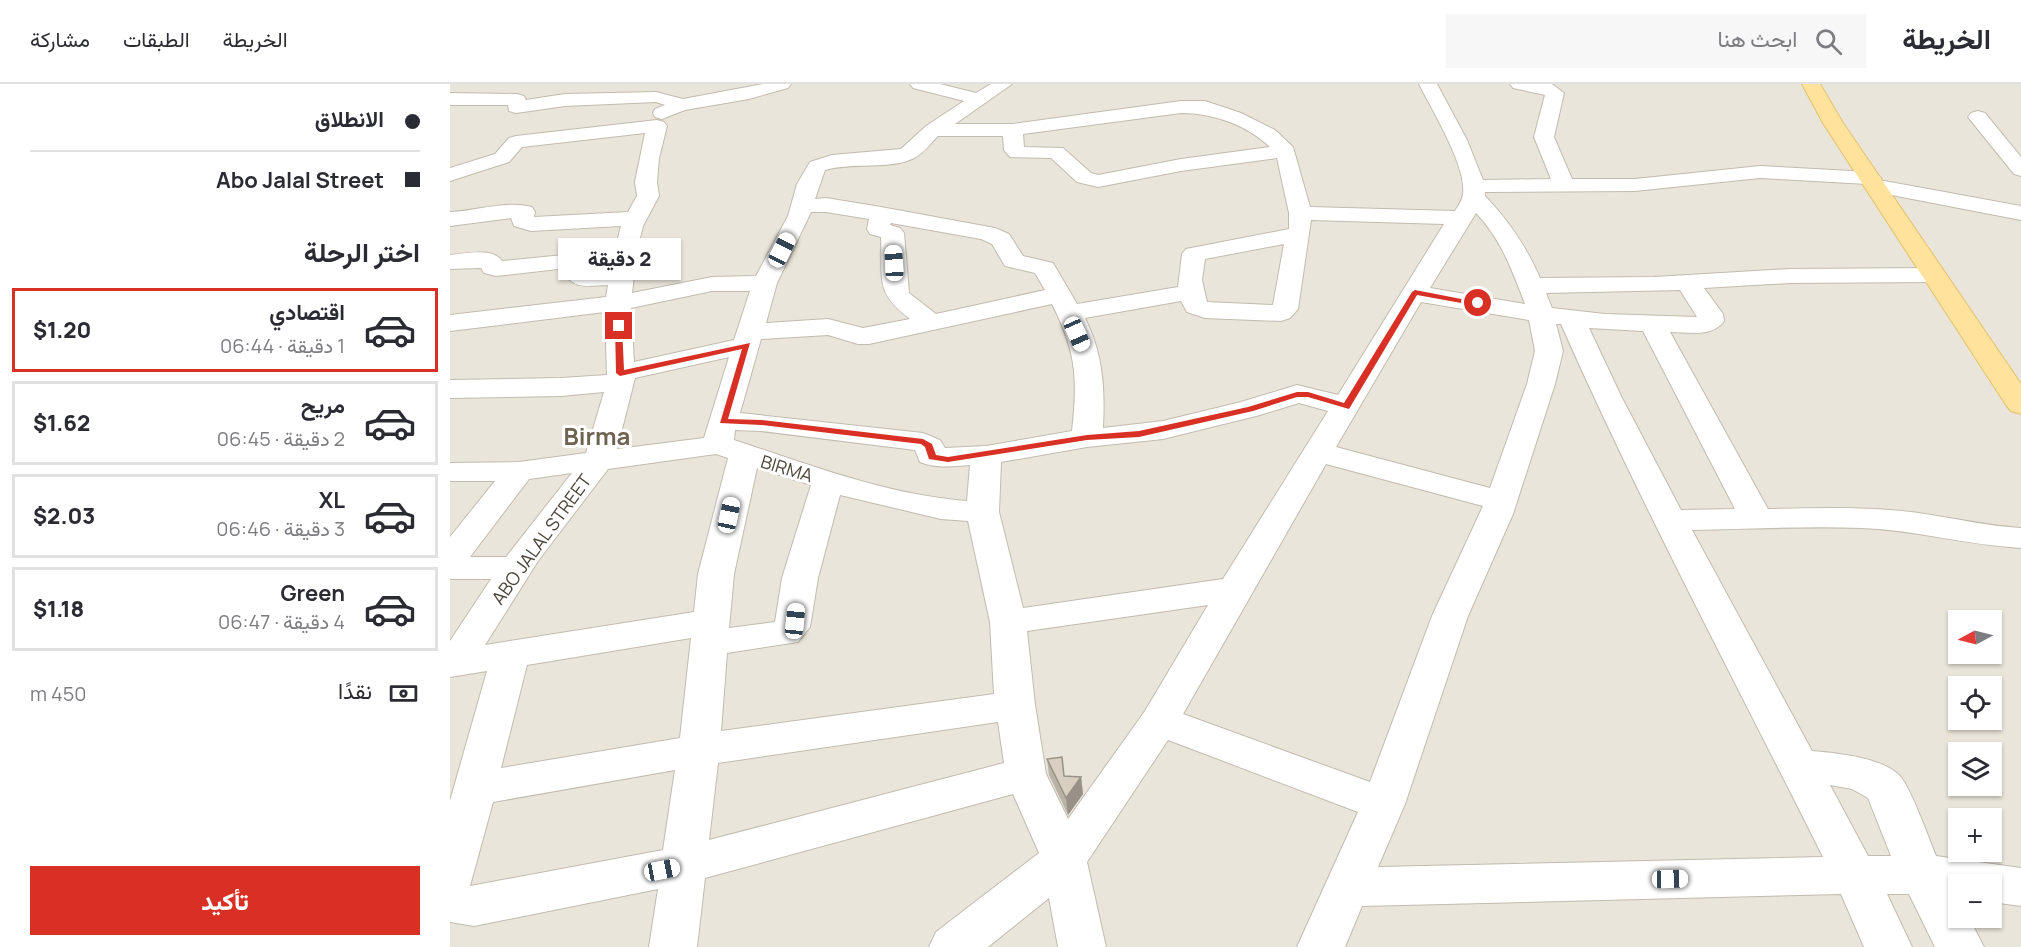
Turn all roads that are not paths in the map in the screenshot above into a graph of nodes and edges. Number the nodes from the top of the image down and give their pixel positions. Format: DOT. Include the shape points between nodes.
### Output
graph roads {
  1 [pos="533,84"];
  2 [pos="658,84"];
  3 [pos="782,84"];
  4 [pos="919,84"];
  5 [pos="1003,84"];
  6 [pos="1428,84"];
  7 [pos="1519,84"];
  8 [pos="1812,84"];
  9 [pos="639,98"];
  10 [pos="450,99"];
  11 [pos="976,99"];
  12 [pos="516,103"];
  13 [pos="681,105"];
  14 [pos="1978,117"];
  15 [pos="657,126"];
  16 [pos="933,130"];
  17 [pos="1013,130"];
  18 [pos="512,146"];
  19 [pos="1286,151"];
  20 [pos="462,152"];
  21 [pos="2021,170"];
  22 [pos="450,174"];
  23 [pos="1873,182"];
  24 [pos="1564,186"];
  25 [pos="1470,200"];
  26 [pos="802,206"];
  27 [pos="2021,213"];
  28 [pos="881,214"];
  29 [pos="638,218"];
  30 [pos="450,219"];
  31 [pos="1298,224"];
  32 [pos="450,262"];
  33 [pos="1933,275"];
  34 [pos="1687,282"];
  35 [pos="765,283"];
  36 [pos="620,290"];
  37 [pos="1191,292"];
  38 [pos="1415,292"];
  39 [pos="1063,304"];
  40 [pos="1547,306"];
  41 [pos="450,323"];
  42 [pos="933,324"];
  43 [pos="1652,324"];
  44 [pos="749,339"];
  45 [pos="620,378"];
  46 [pos="460,389"];
  47 [pos="2021,405"];
  48 [pos="1346,407"];
  49 [pos="450,410"];
  50 [pos="1087,438"];
  51 [pos="728,441"];
  52 [pos="1319,452"];
  53 [pos="987,455"];
  54 [pos="599,460"];
  55 [pos="519,471"];
  56 [pos="450,472"];
  57 [pos="828,481"];
  58 [pos="1501,501"];
  59 [pos="983,512"];
  60 [pos="1757,519"];
  61 [pos="1670,520"];
  62 [pos="2021,538"];
  63 [pos="450,560"];
  64 [pos="450,568"];
  65 [pos="516,568"];
  66 [pos="1235,589"];
  67 [pos="1008,622"];
  68 [pos="711,632"];
  69 [pos="511,654"];
  70 [pos="453,663"];
  71 [pos="1015,705"];
  72 [pos="1159,721"];
  73 [pos="699,750"];
  74 [pos="1797,766"];
  75 [pos="1025,774"];
  76 [pos="475,789"];
  77 [pos="1383,804"];
  78 [pos="1064,859"];
  79 [pos="685,865"];
  80 [pos="1856,875"];
  81 [pos="1922,875"];
  82 [pos="450,881"];
  83 [pos="1346,887"];
  84 [pos="2021,887"];
  85 [pos="450,899"];
  86 [pos="674,947"];
  87 [pos="953,947"];
  88 [pos="1083,947"];
  89 [pos="1321,947"];
  90 [pos="1888,947"];
  91 [pos="1960,947"];
  1 -- 12 [label="street"];
  2 -- 9 [label="street"];
  3 -- 13 [label="street" via="749,94"];
  4 -- 11 [label="street"];
  5 -- 11 [label="street"];
  6 -- 25 [label="street" via="1468,163"];
  7 -- 24 [label="street" via="1555,93 1544,137"];
  8 -- 23 [label="main road"];
  9 -- 12 [label="street"];
  9 -- 13 [label="street" via="663,98"];
  10 -- 12 [label="street"];
  11 -- 16 [label="street"];
  12 -- 18 [label="street" via="507,137"];
  13 -- 15 [label="street" via="663,112"];
  14 -- 21 [label="street"];
  15 -- 18 [label="street"];
  15 -- 29 [label="street, ABO JALAL STREET" via="646,182 648,196"];
  16 -- 17 [label="street"];
  16 -- 26 [label="street" via="901,156 822,163 815,169"];
  17 -- 19 [label="street" via="1198,106 1234,117 1268,134"];
  17 -- 19 [label="street" via="1017,153 1056,152 1084,178 1098,181"];
  18 -- 20 [label="street"];
  18 -- 22 [label="street" via="502,158"];
  19 -- 31 [label="street"];
  23 -- 24 [label="street" via="1760,172 1635,184"];
  23 -- 27 [label="street"];
  23 -- 33 [label="main road"];
  24 -- 25 [label="street"];
  25 -- 31 [label="street"];
  25 -- 38 [label="street"];
  25 -- 40 [label="street" via="1499,225"];
  26 -- 28 [label="street" via="826,205"];
  26 -- 35 [label="street"];
  28 -- 39 [label="street" via="997,237 1014,261 1044,268"];
  28 -- 42 [label="street" via="879,229 892,233 896,293"];
  29 -- 30 [label="street" via="531,224 522,221 524,212 520,211"];
  29 -- 36 [label="street, ABO JALAL STREET" via="628,236"];
  31 -- 37 [label="street" via="1194,254"];
  31 -- 37 [label="street" via="1285,309 1281,313 1205,310 1196,307"];
  32 -- 36 [label="street" via="486,260 496,269 564,262 581,279"];
  33 -- 34 [label="street" via="1790,276"];
  33 -- 47 [label="main road"];
  34 -- 40 [label="street"];
  34 -- 43 [label="street" via="1711,321 1695,326"];
  35 -- 36 [label="street"];
  35 -- 44 [label="street"];
  36 -- 41 [label="street"];
  36 -- 45 [label="street, ABO JALAL STREET"];
  37 -- 39 [label="street"];
  38 -- 40 [label="street"];
  38 -- 48 [label="street"];
  39 -- 42 [label="street" via="992,308"];
  39 -- 50 [label="street" via="1086,353 1090,389"];
  40 -- 43 [label="street"];
  40 -- 58 [label="street" via="1549,351"];
  40 -- 61 [label="street" via="1608,398"];
  42 -- 44 [label="street" via="864,337 828,327"];
  43 -- 60 [label="street"];
  44 -- 45 [label="street"];
  44 -- 51 [label="street"];
  45 -- 46 [label="street" via="561,387"];
  45 -- 54 [label="street, ABO JALAL STREET"];
  46 -- 49 [label="street"];
  48 -- 50 [label="street" via="1297,394 1163,430"];
  48 -- 52 [label="street"];
  50 -- 53 [label="street"];
  51 -- 53 [label="street" via="761,423 923,442 938,459"];
  51 -- 54 [label="street"];
  51 -- 57 [label="street, BIRMA"];
  51 -- 68 [label="street"];
  52 -- 58 [label="street"];
  52 -- 66 [label="street"];
  53 -- 59 [label="street"];
  54 -- 55 [label="street"];
  54 -- 65 [label="street, ABO JALAL STREET"];
  55 -- 56 [label="street"];
  55 -- 63 [label="street"];
  57 -- 59 [label="street, BIRMA" via="941,509"];
  57 -- 68 [label="street" via="800,578 792,627 776,634"];
  58 -- 77 [label="street" via="1450,616"];
  59 -- 67 [label="street"];
  60 -- 61 [label="street"];
  60 -- 62 [label="street" via="1862,518"];
  61 -- 74 [label="street"];
  64 -- 65 [label="street"];
  65 -- 70 [label="street, ABO JALAL STREET"];
  66 -- 67 [label="street"];
  66 -- 72 [label="street"];
  67 -- 71 [label="street"];
  68 -- 69 [label="street"];
  68 -- 73 [label="street"];
  69 -- 70 [label="street"];
  69 -- 76 [label="street"];
  71 -- 73 [label="street"];
  71 -- 75 [label="street"];
  72 -- 77 [label="street"];
  72 -- 78 [label="street"];
  73 -- 76 [label="street"];
  73 -- 79 [label="street"];
  74 -- 80 [label="street"];
  74 -- 81 [label="street" via="1875,779 1885,788"];
  75 -- 78 [label="street"];
  75 -- 79 [label="street"];
  76 -- 82 [label="street"];
  77 -- 83 [label="street"];
  78 -- 87 [label="street"];
  78 -- 88 [label="street"];
  79 -- 85 [label="street" via="474,906 457,905"];
  79 -- 86 [label="street"];
  80 -- 81 [label="street"];
  80 -- 83 [label="street"];
  80 -- 90 [label="street"];
  81 -- 84 [label="street" via="1981,879"];
  81 -- 91 [label="street"];
  83 -- 89 [label="street"];
}
